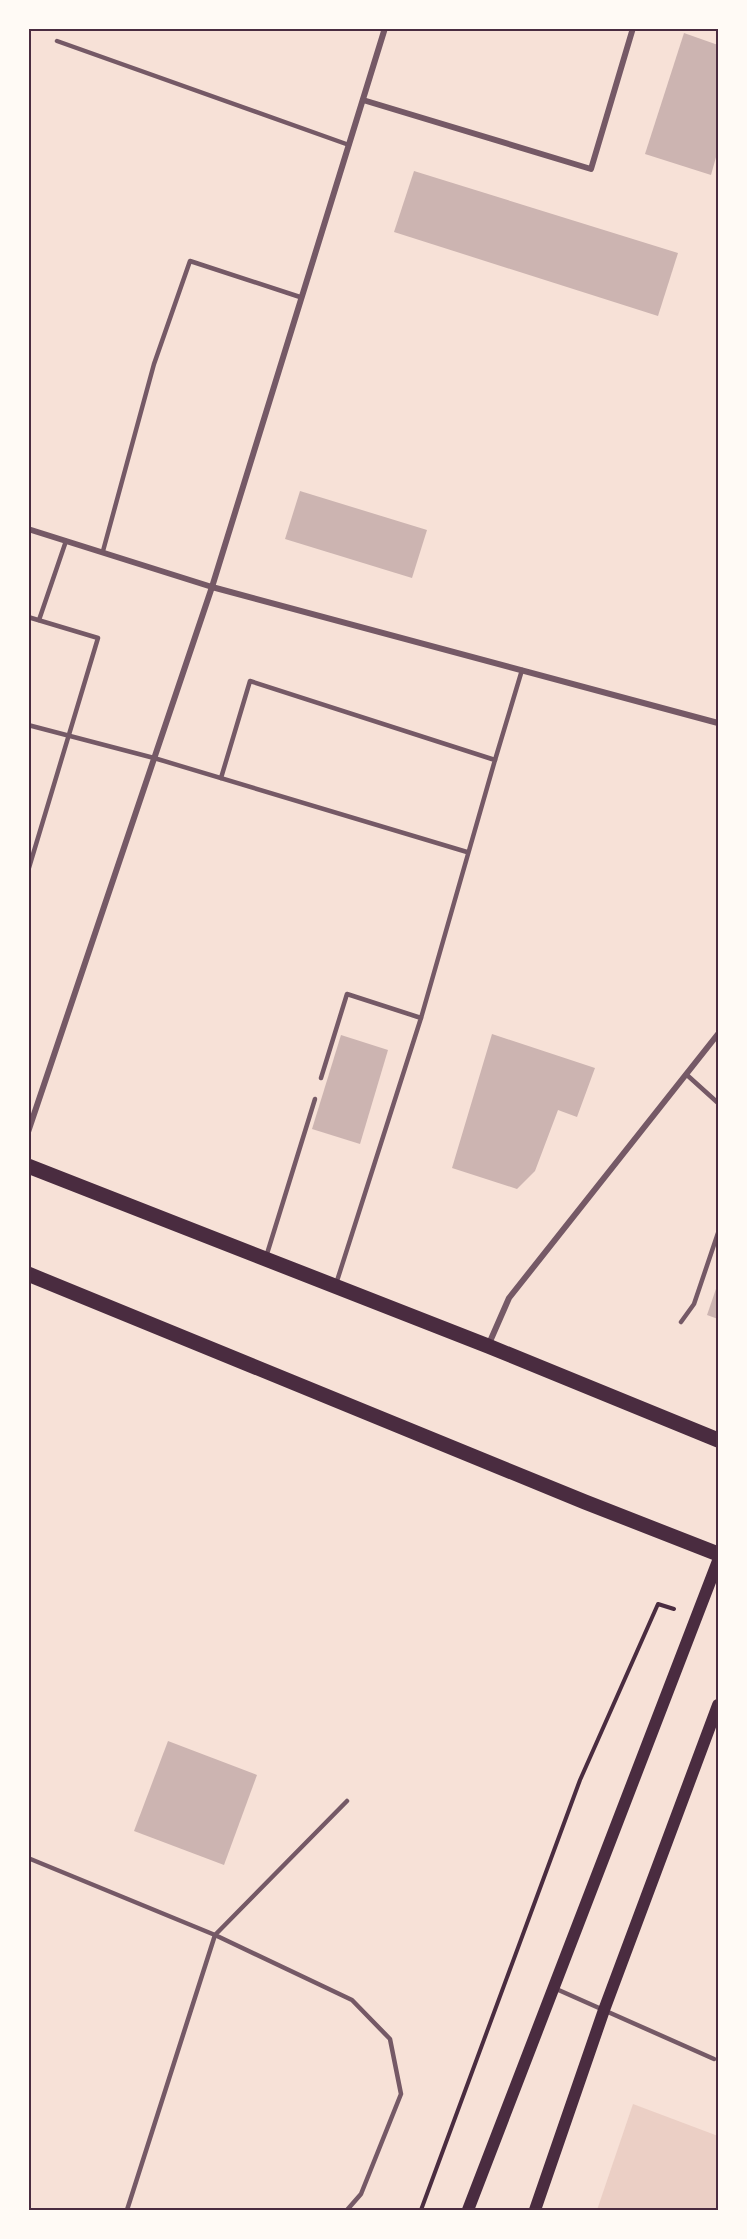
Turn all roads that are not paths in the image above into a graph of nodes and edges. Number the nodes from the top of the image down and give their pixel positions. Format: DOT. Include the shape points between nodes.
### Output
graph roads {
  1 [pos="385,28"];
  2 [pos="633,28"];
  3 [pos="57,41"];
  4 [pos="363,100"];
  5 [pos="349,145"];
  6 [pos="300,297"];
  7 [pos="28,530"];
  8 [pos="66,541"];
  9 [pos="103,551"];
  10 [pos="212,587"];
  11 [pos="28,617"];
  12 [pos="39,620"];
  13 [pos="522,670"];
  14 [pos="718,723"];
  15 [pos="28,725"];
  16 [pos="69,737"];
  17 [pos="154,758"];
  18 [pos="495,760"];
  19 [pos="221,778"];
  20 [pos="467,852"];
  21 [pos="28,871"];
  22 [pos="421,1018"];
  23 [pos="718,1034"];
  24 [pos="687,1076"];
  25 [pos="321,1078"];
  26 [pos="315,1099"];
  27 [pos="718,1103"];
  28 [pos="28,1132"];
  29 [pos="28,1166"];
  30 [pos="718,1233"];
  31 [pos="266,1259"];
  32 [pos="28,1274"];
  33 [pos="335,1286"];
  34 [pos="681,1322"];
  35 [pos="488,1346"];
  36 [pos="718,1440"];
  37 [pos="718,1554"];
  38 [pos="718,1561"];
  39 [pos="718,1705"];
  40 [pos="347,1801"];
  41 [pos="28,1858"];
  42 [pos="215,1935"];
  43 [pos="554,1988"];
  44 [pos="604,2010"];
  45 [pos="714,2059"];
  46 [pos="127,2211"];
  47 [pos="347,2211"];
  48 [pos="468,2211"];
  49 [pos="535,2211"];
  1 -- 4 [label="street"];
  2 -- 4 [label="street" via="591,169"];
  3 -- 5 [label="lane"];
  4 -- 5 [label="street"];
  5 -- 6 [label="street"];
  6 -- 9 [label="lane" via="190,261 154,364"];
  6 -- 10 [label="street"];
  7 -- 8 [label="street"];
  8 -- 9 [label="street"];
  8 -- 12 [label="lane"];
  9 -- 10 [label="street"];
  10 -- 13 [label="street"];
  10 -- 17 [label="street"];
  11 -- 12 [label="lane"];
  12 -- 16 [label="lane" via="98,638"];
  13 -- 14 [label="street"];
  13 -- 18 [label="lane"];
  15 -- 16 [label="lane"];
  16 -- 17 [label="lane"];
  16 -- 21 [label="lane"];
  17 -- 19 [label="lane"];
  17 -- 28 [label="street"];
  18 -- 19 [label="lane" via="250,681"];
  18 -- 20 [label="lane"];
  19 -- 20 [label="lane"];
  20 -- 22 [label="lane"];
  22 -- 25 [label="lane" via="347,994"];
  22 -- 33 [label="lane"];
  23 -- 24 [label="street"];
  24 -- 27 [label="lane"];
  24 -- 35 [label="street" via="509,1298"];
  26 -- 31 [label="lane"];
  29 -- 31 [label="main road"];
  30 -- 34 [label="lane" via="694,1304"];
  31 -- 33 [label="main road"];
  32 -- 37 [label="main road"];
  33 -- 35 [label="main road"];
  35 -- 36 [label="main road"];
  38 -- 43 [label="main road"];
  39 -- 44 [label="main road"];
  40 -- 42 [label="lane"];
  41 -- 42 [label="lane"];
  42 -- 46 [label="lane"];
  42 -- 47 [label="lane" via="352,2000 390,2039 401,2094 361,2194"];
  43 -- 44 [label="lane"];
  43 -- 48 [label="main road"];
  44 -- 45 [label="lane"];
  44 -- 49 [label="main road"];
}
